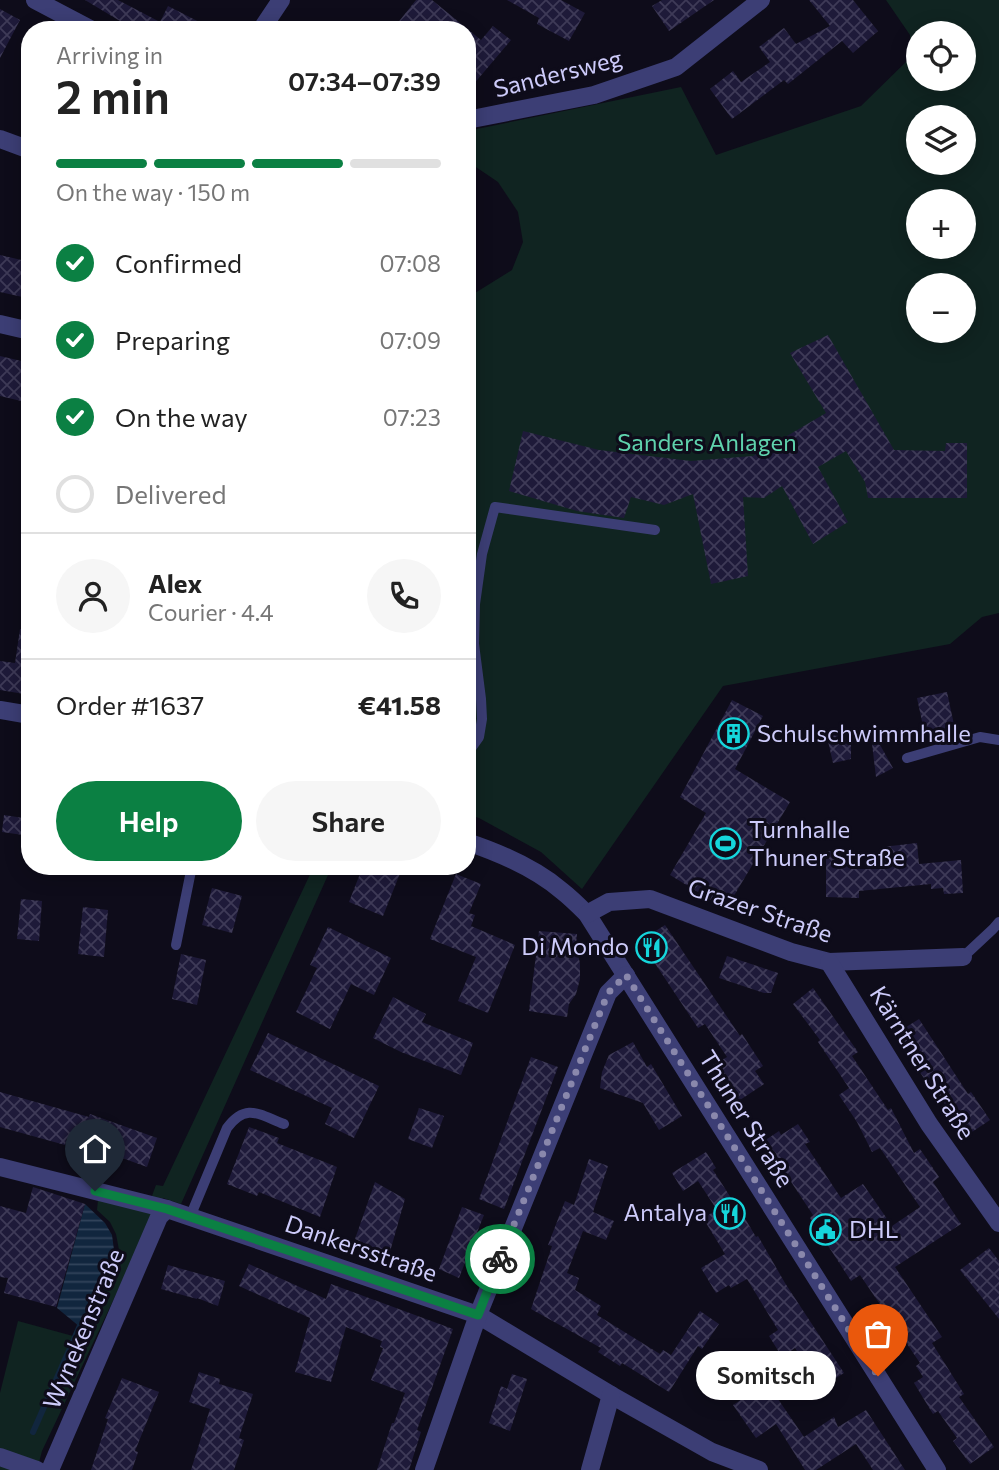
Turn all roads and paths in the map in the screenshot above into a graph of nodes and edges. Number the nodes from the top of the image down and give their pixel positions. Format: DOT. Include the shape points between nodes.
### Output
graph roads {
  1 [pos="36,0"];
  2 [pos="281,0"];
  3 [pos="761,0"];
  4 [pos="75,21"];
  5 [pos="267,21"];
  6 [pos="476,118"];
  7 [pos="0,139"];
  8 [pos="21,147"];
  9 [pos="0,324"];
  10 [pos="21,329"];
  11 [pos="655,530"];
  12 [pos="476,597"];
  13 [pos="476,659"];
  14 [pos="0,710"];
  15 [pos="21,714"];
  16 [pos="999,740"];
  17 [pos="476,741"];
  18 [pos="907,758"];
  19 [pos="476,845"];
  20 [pos="190,875"];
  21 [pos="587,914"];
  22 [pos="999,922"];
  23 [pos="176,945"];
  24 [pos="963,957"];
  25 [pos="829,962"];
  26 [pos="626,975"];
  27 [pos="284,1124"];
  28 [pos="0,1167"];
  29 [pos="167,1209"];
  30 [pos="190,1217"];
  31 [pos="999,1223"];
  32 [pos="478,1315"];
  33 [pos="611,1395"];
  34 [pos="712,1452"];
  35 [pos="0,1457"];
  36 [pos="37,1470"];
  37 [pos="50,1470"];
  38 [pos="424,1470"];
  39 [pos="590,1470"];
  40 [pos="707,1470"];
  41 [pos="759,1470"];
  42 [pos="937,1470"];
  1 -- 4 [label="street"];
  2 -- 5 [label="street"];
  3 -- 6 [label="street, Sandersweg" via="676,66 594,95"];
  7 -- 8 [label="street"];
  9 -- 10 [label="street"];
  11 -- 12 [label="lane" via="495,507"];
  13 -- 17 [label="lane" via="482,719"];
  14 -- 15 [label="street"];
  16 -- 18 [label="lane" via="980,737"];
  19 -- 21 [label="street, Thuner Straße" via="527,868"];
  20 -- 23 [label="lane"];
  21 -- 25 [label="street, Grazer Straße" via="609,902 650,899"];
  21 -- 26 [label="street, Thuner Straße"];
  22 -- 24 [label="lane"];
  24 -- 25 [label="street, Grazer Straße"];
  25 -- 31 [label="street, Kärntner Straße" via="929,1124"];
  26 -- 32 [label="street" via="608,993"];
  26 -- 42 [label="street, Thuner Straße"];
  27 -- 30 [label="lane" via="253,1112 235,1118"];
  28 -- 29 [label="street, Dankersstraße"];
  29 -- 30 [label="street, Dankersstraße"];
  29 -- 37 [label="street, Wynekenstraße" via="159,1217"];
  30 -- 32 [label="street, Dankersstraße"];
  32 -- 33 [label="street, Dankersstraße"];
  32 -- 38 [label="street"];
  33 -- 34 [label="street, Dankersstraße"];
  33 -- 39 [label="street"];
  34 -- 40 [label="street"];
  34 -- 41 [label="street, Dankersstraße"];
  35 -- 36 [label="street"];
}
